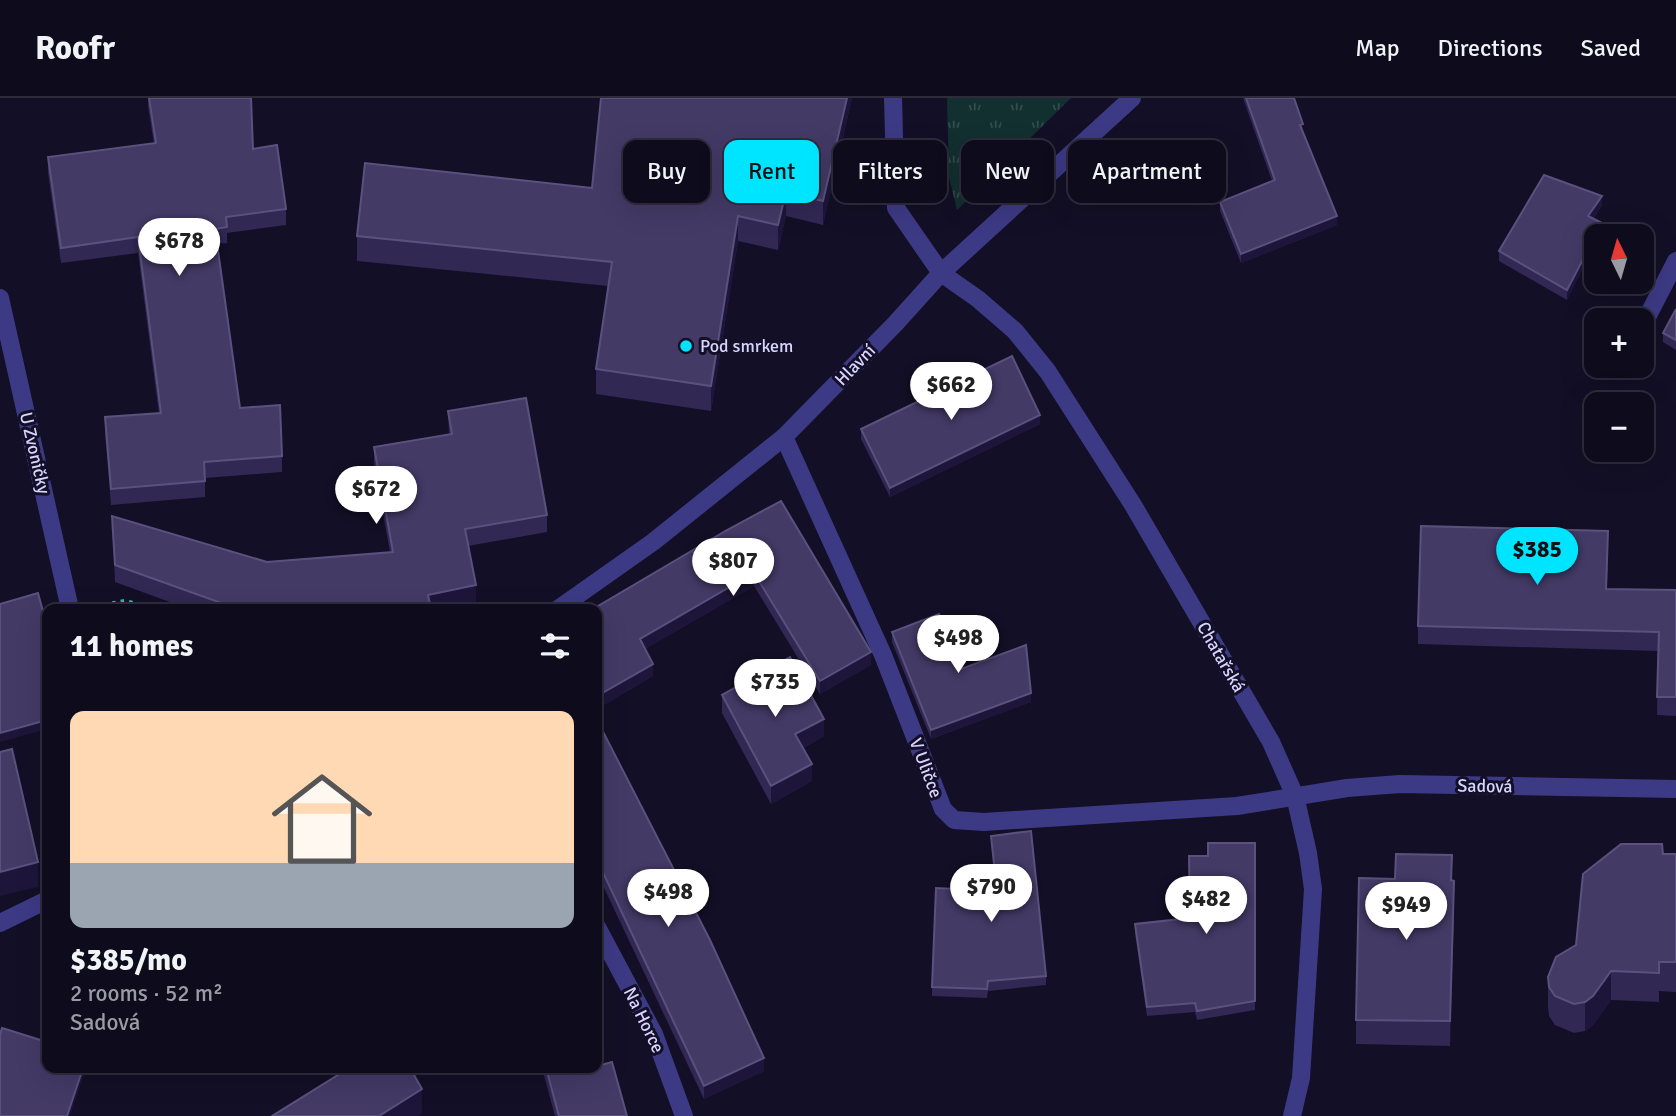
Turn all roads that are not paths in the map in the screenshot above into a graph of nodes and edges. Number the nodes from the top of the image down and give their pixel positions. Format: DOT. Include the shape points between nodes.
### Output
graph roads {
  1 [pos="893,98"];
  2 [pos="1132,98"];
  3 [pos="1676,261"];
  4 [pos="941,272"];
  5 [pos="0,298"];
  6 [pos="1652,308"];
  7 [pos="785,437"];
  8 [pos="68,604"];
  9 [pos="565,604"];
  10 [pos="1676,789"];
  11 [pos="1295,796"];
  12 [pos="42,902"];
  13 [pos="0,923"];
  14 [pos="602,936"];
  15 [pos="684,1116"];
  16 [pos="1292,1116"];
  1 -- 4 [label="street, Chatařská" via="896,208"];
  2 -- 4 [label="street, Hlavní"];
  3 -- 6 [label="street"];
  4 -- 7 [label="street, Hlavní"];
  4 -- 11 [label="street, Chatařská" via="1015,331 1048,372 1133,505 1244,695"];
  5 -- 8 [label="street, U Zvoničky"];
  7 -- 9 [label="street, Hlavní" via="653,542"];
  7 -- 11 [label="street, V Uličce" via="883,654 943,809 954,820 1237,806"];
  10 -- 11 [label="street, Sadová" via="1400,784"];
  11 -- 16 [label="street, Chatařská" via="1313,889 1301,1079"];
  12 -- 13 [label="street"];
  14 -- 15 [label="street, Na Horce" via="654,1034"];
}
